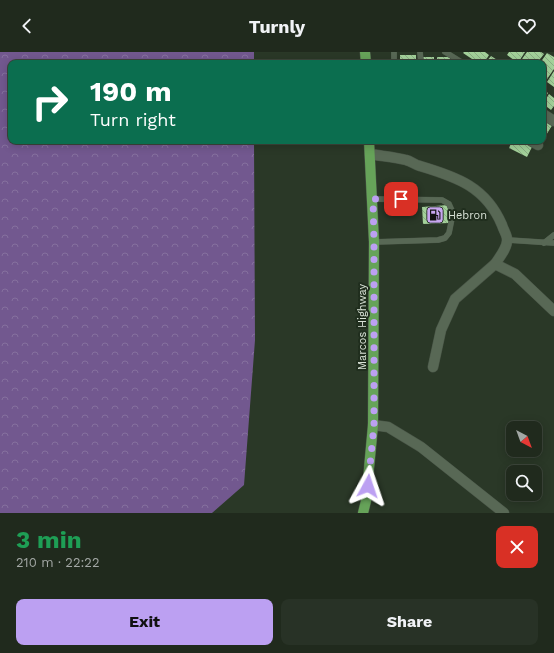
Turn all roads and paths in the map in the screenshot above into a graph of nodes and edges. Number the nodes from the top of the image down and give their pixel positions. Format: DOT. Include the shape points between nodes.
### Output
graph roads {
  1 [pos="444,52"];
  2 [pos="456,60"];
  3 [pos="369,144"];
  4 [pos="370,154"];
  5 [pos="373,199"];
  6 [pos="554,235"];
  7 [pos="508,240"];
  8 [pos="374,242"];
  9 [pos="544,243"];
  10 [pos="554,243"];
  11 [pos="495,264"];
  12 [pos="554,311"];
  13 [pos="433,367"];
  14 [pos="374,425"];
  15 [pos="363,513"];
  16 [pos="504,513"];
  1 -- 2 [label="lane"];
  3 -- 4 [label="main road, Marcos Highway"];
  4 -- 5 [label="main road, Marcos Highway"];
  4 -- 7 [label="street" via="407,160 454,177 468,185 492,205"];
  5 -- 8 [label="main road, Marcos Highway"];
  5 -- 8 [label="lane" via="442,200 449,204 453,212 449,233 445,238"];
  6 -- 9 [label="lane"];
  7 -- 9 [label="lane"];
  7 -- 11 [label="street"];
  8 -- 14 [label="main road, Marcos Highway"];
  9 -- 10 [label="lane"];
  11 -- 12 [label="street" via="515,274"];
  11 -- 13 [label="street" via="455,299 441,330"];
  14 -- 15 [label="main road, Marcos Highway"];
  14 -- 16 [label="street" via="388,426 421,447"];
}
